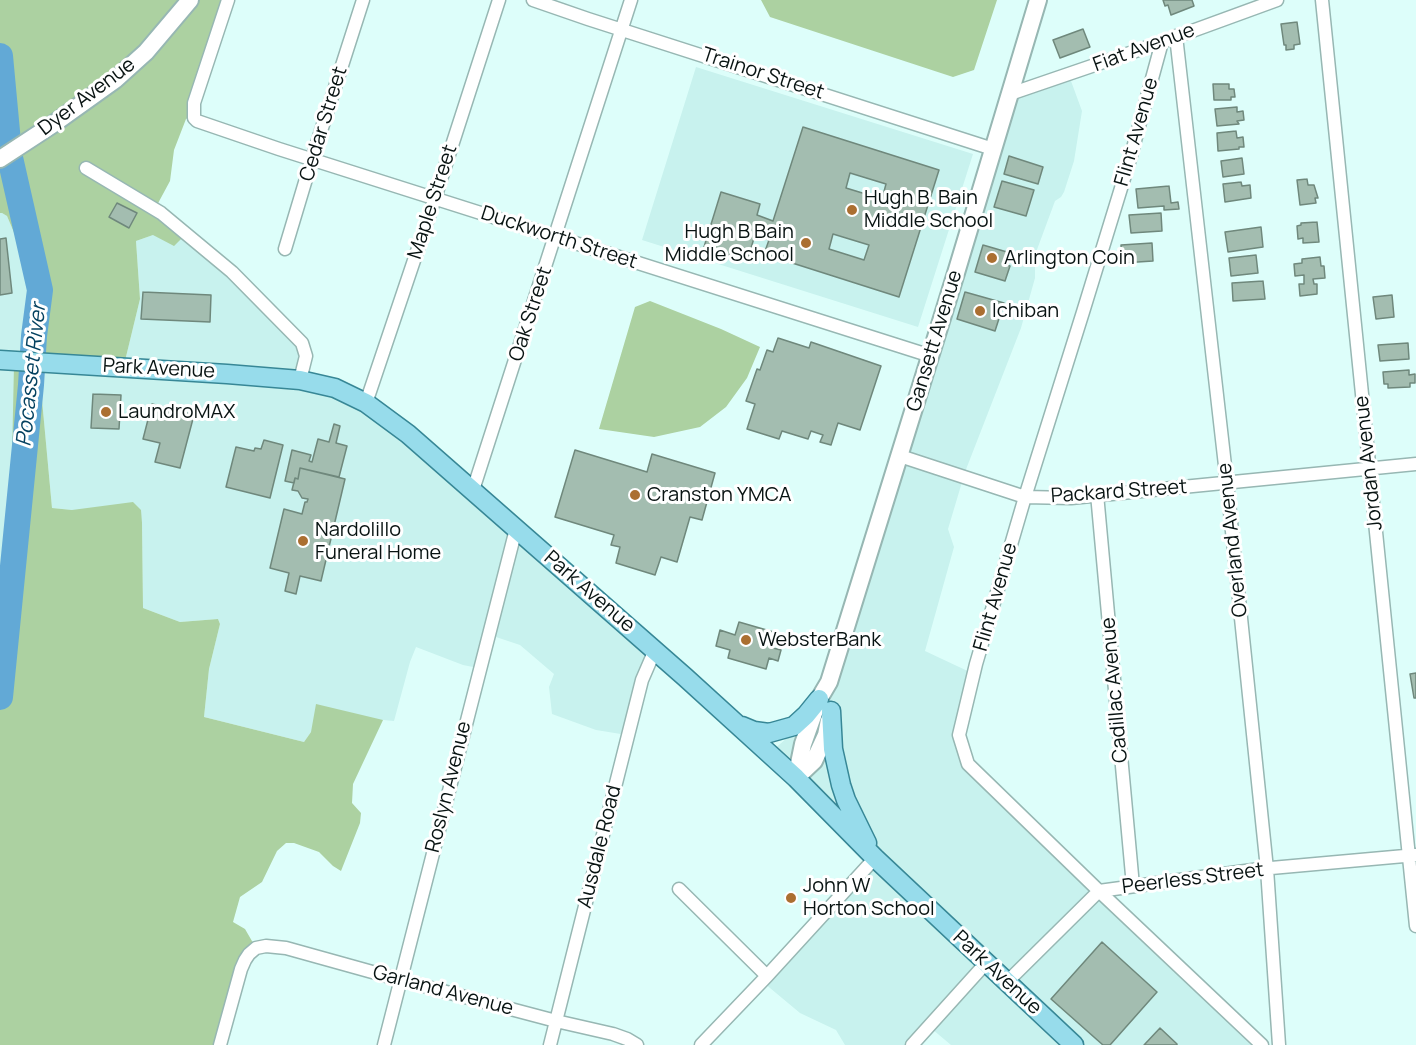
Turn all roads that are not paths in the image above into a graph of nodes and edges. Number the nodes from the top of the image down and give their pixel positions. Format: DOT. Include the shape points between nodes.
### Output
graph roads {
  1 [pos="190,0"];
  2 [pos="228,0"];
  3 [pos="363,0"];
  4 [pos="499,0"];
  5 [pos="533,0"];
  6 [pos="632,0"];
  7 [pos="1038,0"];
  8 [pos="1277,0"];
  9 [pos="1322,0"];
  10 [pos="622,30"];
  11 [pos="1176,36"];
  12 [pos="1162,42"];
  13 [pos="1010,94"];
  14 [pos="993,149"];
  15 [pos="0,159"];
  16 [pos="312,159"];
  17 [pos="86,168"];
  18 [pos="435,198"];
  19 [pos="556,238"];
  20 [pos="285,249"];
  21 [pos="931,356"];
  22 [pos="2,361"];
  23 [pos="300,380"];
  24 [pos="366,403"];
  25 [pos="900,456"];
  26 [pos="1416,464"];
  27 [pos="1369,469"];
  28 [pos="1227,483"];
  29 [pos="473,490"];
  30 [pos="1097,494"];
  31 [pos="1025,497"];
  32 [pos="516,529"];
  33 [pos="655,650"];
  34 [pos="825,705"];
  35 [pos="734,721"];
  36 [pos="796,778"];
  37 [pos="1413,855"];
  38 [pos="875,858"];
  39 [pos="1267,869"];
  40 [pos="1133,886"];
  41 [pos="679,889"];
  42 [pos="1099,891"];
  43 [pos="1416,926"];
  44 [pos="986,963"];
  45 [pos="767,976"];
  46 [pos="401,980"];
  47 [pos="1007,982"];
  48 [pos="556,1021"];
  49 [pos="220,1045"];
  50 [pos="384,1045"];
  51 [pos="550,1045"];
  52 [pos="637,1045"];
  53 [pos="701,1045"];
  54 [pos="912,1045"];
  55 [pos="1074,1045"];
  56 [pos="1262,1045"];
  57 [pos="1279,1045"];
  1 -- 15 [label="main road, Dyer Avenue" via="146,52 115,80"];
  2 -- 16 [label="street, Duckworth Street" via="194,104 194,118"];
  3 -- 16 [label="street, Cedar Street"];
  4 -- 18 [label="street, Maple Street"];
  5 -- 10 [label="street, Trainor Street"];
  6 -- 10 [label="street, Oak Street"];
  7 -- 13 [label="main road, Gansett Avenue"];
  8 -- 11 [label="street, Fiat Avenue"];
  9 -- 27 [label="street, Jordan Avenue"];
  10 -- 14 [label="street, Trainor Street"];
  10 -- 19 [label="street, Oak Street"];
  11 -- 12 [label="street, Fiat Avenue"];
  11 -- 28 [label="street, Overland Avenue"];
  12 -- 13 [label="street, Fiat Avenue"];
  12 -- 31 [label="street, Flint Avenue" via="1130,159"];
  13 -- 14 [label="main road, Gansett Avenue"];
  14 -- 21 [label="main road, Gansett Avenue"];
  16 -- 18 [label="street, Duckworth Street"];
  16 -- 20 [label="street, Cedar Street"];
  17 -- 23 [label="street" via="161,213 232,272 302,343 306,356"];
  18 -- 19 [label="street, Duckworth Street"];
  18 -- 24 [label="street, Maple Street"];
  19 -- 21 [label="street, Duckworth Street"];
  19 -- 29 [label="street, Oak Street"];
  21 -- 25 [label="main road, Gansett Avenue"];
  22 -- 23 [label="main road, Park Avenue"];
  23 -- 24 [label="main road, Park Avenue" via="335,388"];
  24 -- 29 [label="main road, Park Avenue"];
  25 -- 31 [label="street, Packard Street"];
  25 -- 34 [label="main road, Gansett Avenue"];
  26 -- 27 [label="street, Packard Street"];
  27 -- 28 [label="street, Packard Street"];
  27 -- 37 [label="street, Jordan Avenue"];
  28 -- 30 [label="street, Packard Street"];
  28 -- 39 [label="street, Overland Avenue"];
  29 -- 32 [label="main road, Park Avenue"];
  30 -- 31 [label="street, Packard Street"];
  30 -- 40 [label="street, Cadillac Avenue"];
  31 -- 42 [label="street, Flint Avenue" via="959,735 968,764"];
  32 -- 33 [label="main road, Park Avenue"];
  32 -- 46 [label="street, Roslyn Avenue"];
  33 -- 35 [label="main road, Park Avenue"];
  33 -- 48 [label="street, Ausdale Road" via="642,680"];
  34 -- 35 [label="main road" via="806,714 794,726 770,733 754,731"];
  34 -- 36 [label="main road, Gansett Avenue" via="803,744"];
  34 -- 38 [label="main road" via="841,786"];
  35 -- 36 [label="main road, Park Avenue"];
  36 -- 38 [label="main road, Park Avenue"];
  37 -- 39 [label="street, Peerless Street"];
  37 -- 43 [label="street, Jordan Avenue"];
  38 -- 44 [label="main road, Park Avenue"];
  38 -- 45 [label="street"];
  39 -- 40 [label="street, Peerless Street"];
  39 -- 57 [label="street, Overland Avenue"];
  40 -- 42 [label="street, Peerless Street"];
  41 -- 45 [label="street"];
  42 -- 47 [label="street, Peerless Street"];
  42 -- 56 [label="street, Flint Avenue"];
  44 -- 47 [label="main road, Park Avenue"];
  44 -- 54 [label="street"];
  45 -- 53 [label="street"];
  46 -- 48 [label="street, Garland Avenue"];
  46 -- 49 [label="street, Garland Avenue" via="286,948 256,948 241,969"];
  46 -- 50 [label="street, Roslyn Avenue"];
  47 -- 55 [label="main road, Park Avenue"];
  48 -- 51 [label="street, Ausdale Road"];
  48 -- 52 [label="street, Garland Avenue" via="613,1034"];
}
